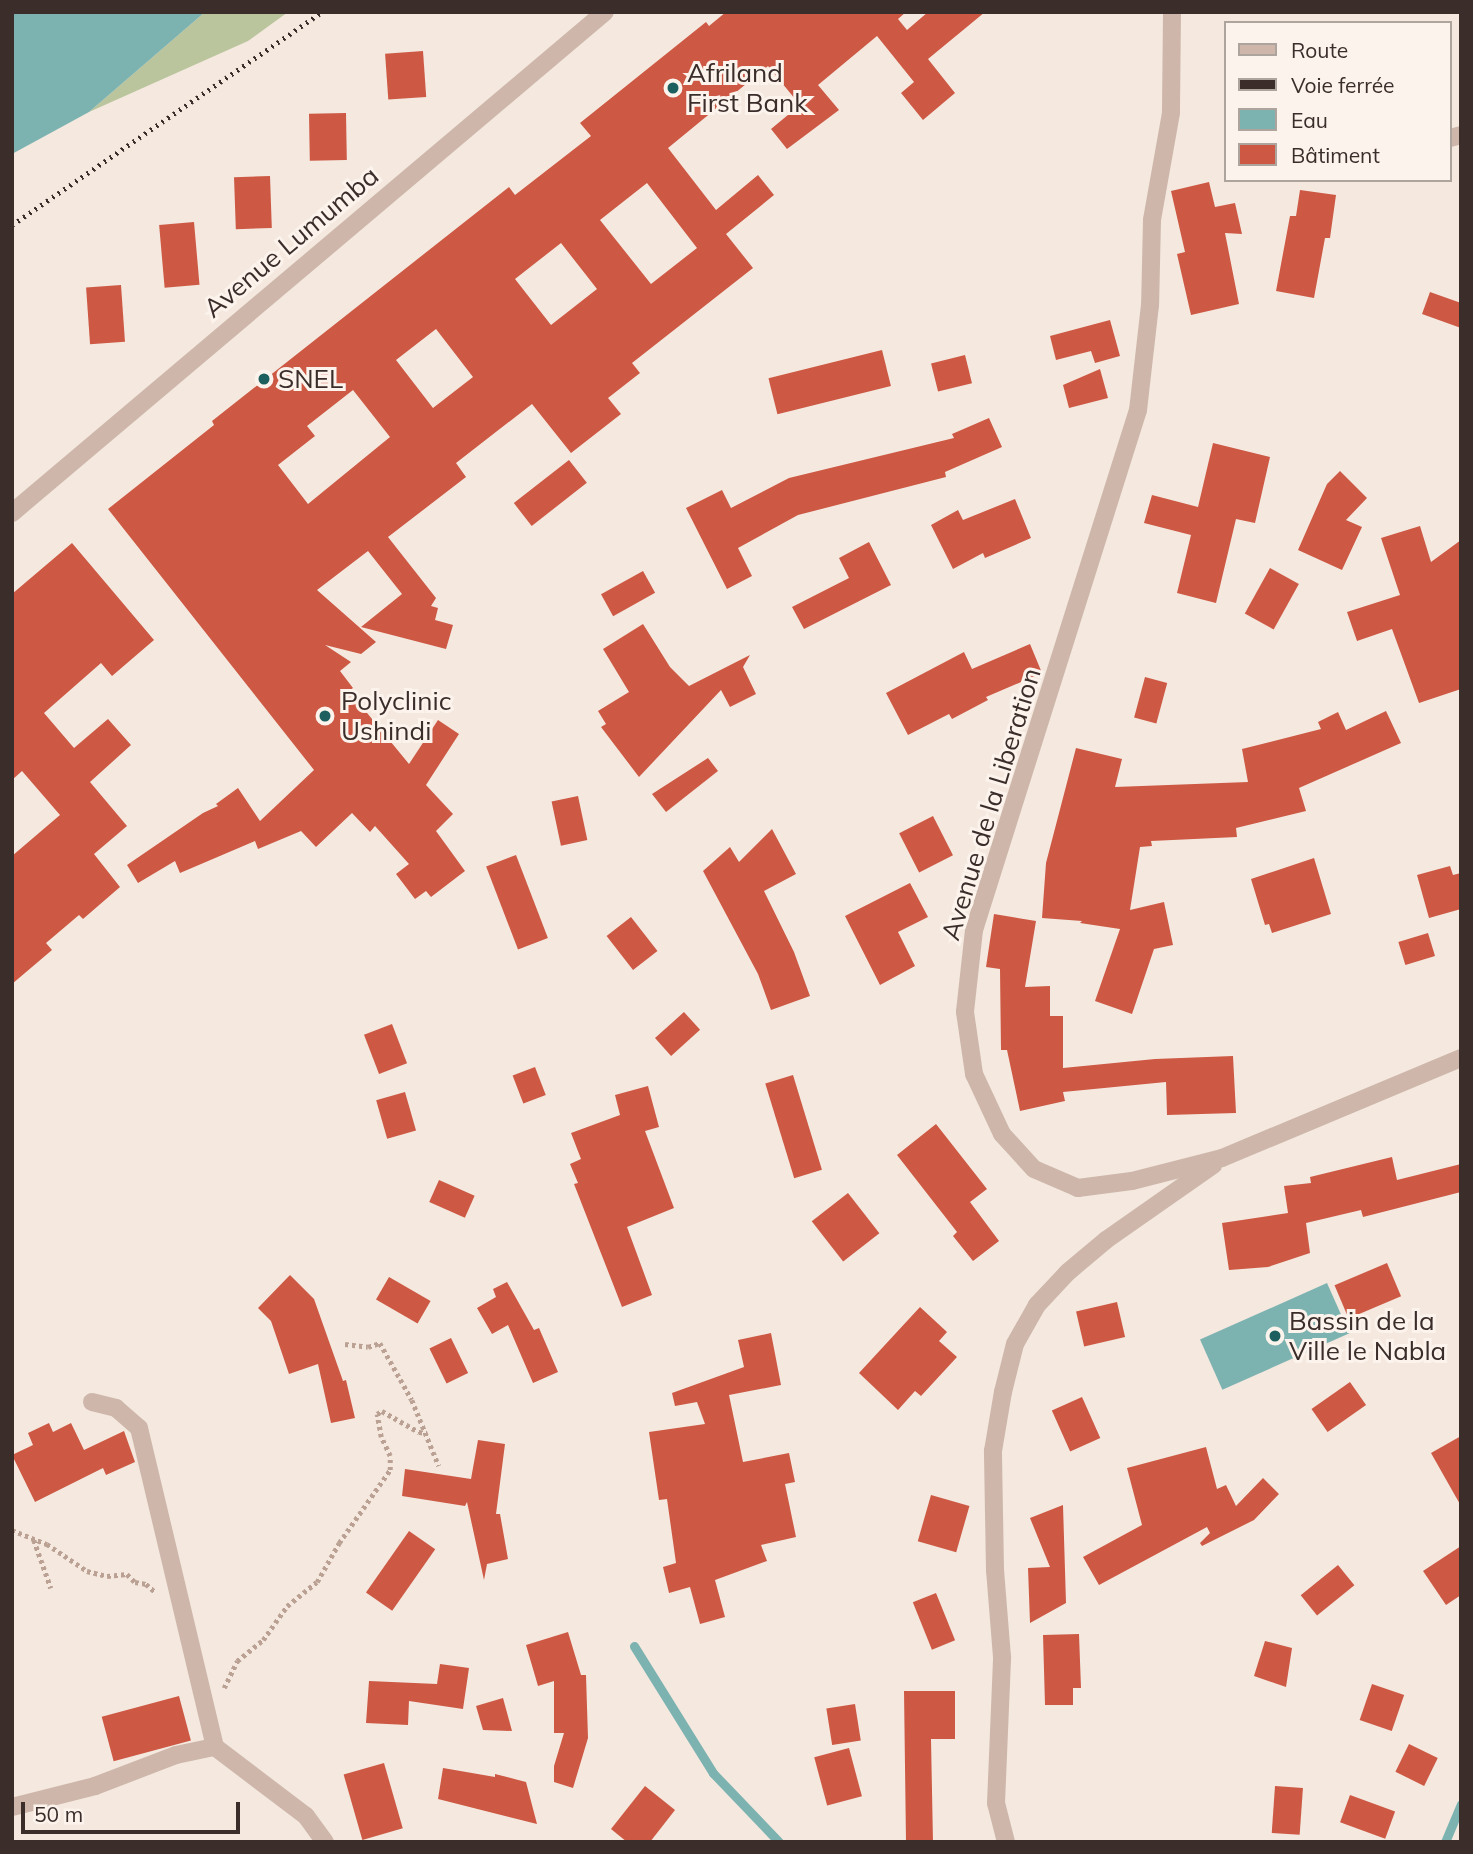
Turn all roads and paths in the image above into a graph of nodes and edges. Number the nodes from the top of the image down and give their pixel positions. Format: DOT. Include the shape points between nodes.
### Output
graph roads {
  1 [pos="605,12"];
  2 [pos="1172,12"];
  3 [pos="12,513"];
  4 [pos="1461,1058"];
  5 [pos="1222,1158"];
  6 [pos="345,1344"];
  7 [pos="92,1402"];
  8 [pos="427,1433"];
  9 [pos="439,1466"];
  10 [pos="12,1530"];
  11 [pos="34,1540"];
  12 [pos="51,1588"];
  13 [pos="182,1603"];
  14 [pos="204,1696"];
  15 [pos="215,1747"];
  16 [pos="12,1807"];
  17 [pos="325,1842"];
  18 [pos="1006,1842"];
  1 -- 3 [label="street, Avenue Lumumba"];
  2 -- 5 [label="street, Avenue de la Liberation" via="1171,113 1152,220 1150,305 1138,410 974,930 965,1012 974,1074 1002,1134 1034,1169 1078,1188 1132,1181"];
  4 -- 5 [label="street, Avenue de la Liberation"];
  5 -- 18 [label="street" via="1068,1272 1037,1305 1015,1344 993,1451 1002,1657 996,1803"];
  6 -- 8 [label="path" via="368,1347 380,1343"];
  7 -- 13 [label="street" via="116,1408 139,1428"];
  8 -- 9 [label="path"];
  8 -- 14 [label="path" via="382,1412 377,1414 390,1456 390,1470 379,1489 339,1543 317,1583 287,1606 263,1640 237,1661 225,1688"];
  10 -- 11 [label="path"];
  11 -- 12 [label="path"];
  11 -- 13 [label="path" via="62,1552 87,1571 127,1574 168,1602"];
  13 -- 14 [label="street"];
  14 -- 15 [label="street"];
  15 -- 16 [label="street"];
  15 -- 17 [label="street" via="306,1816"];
}
